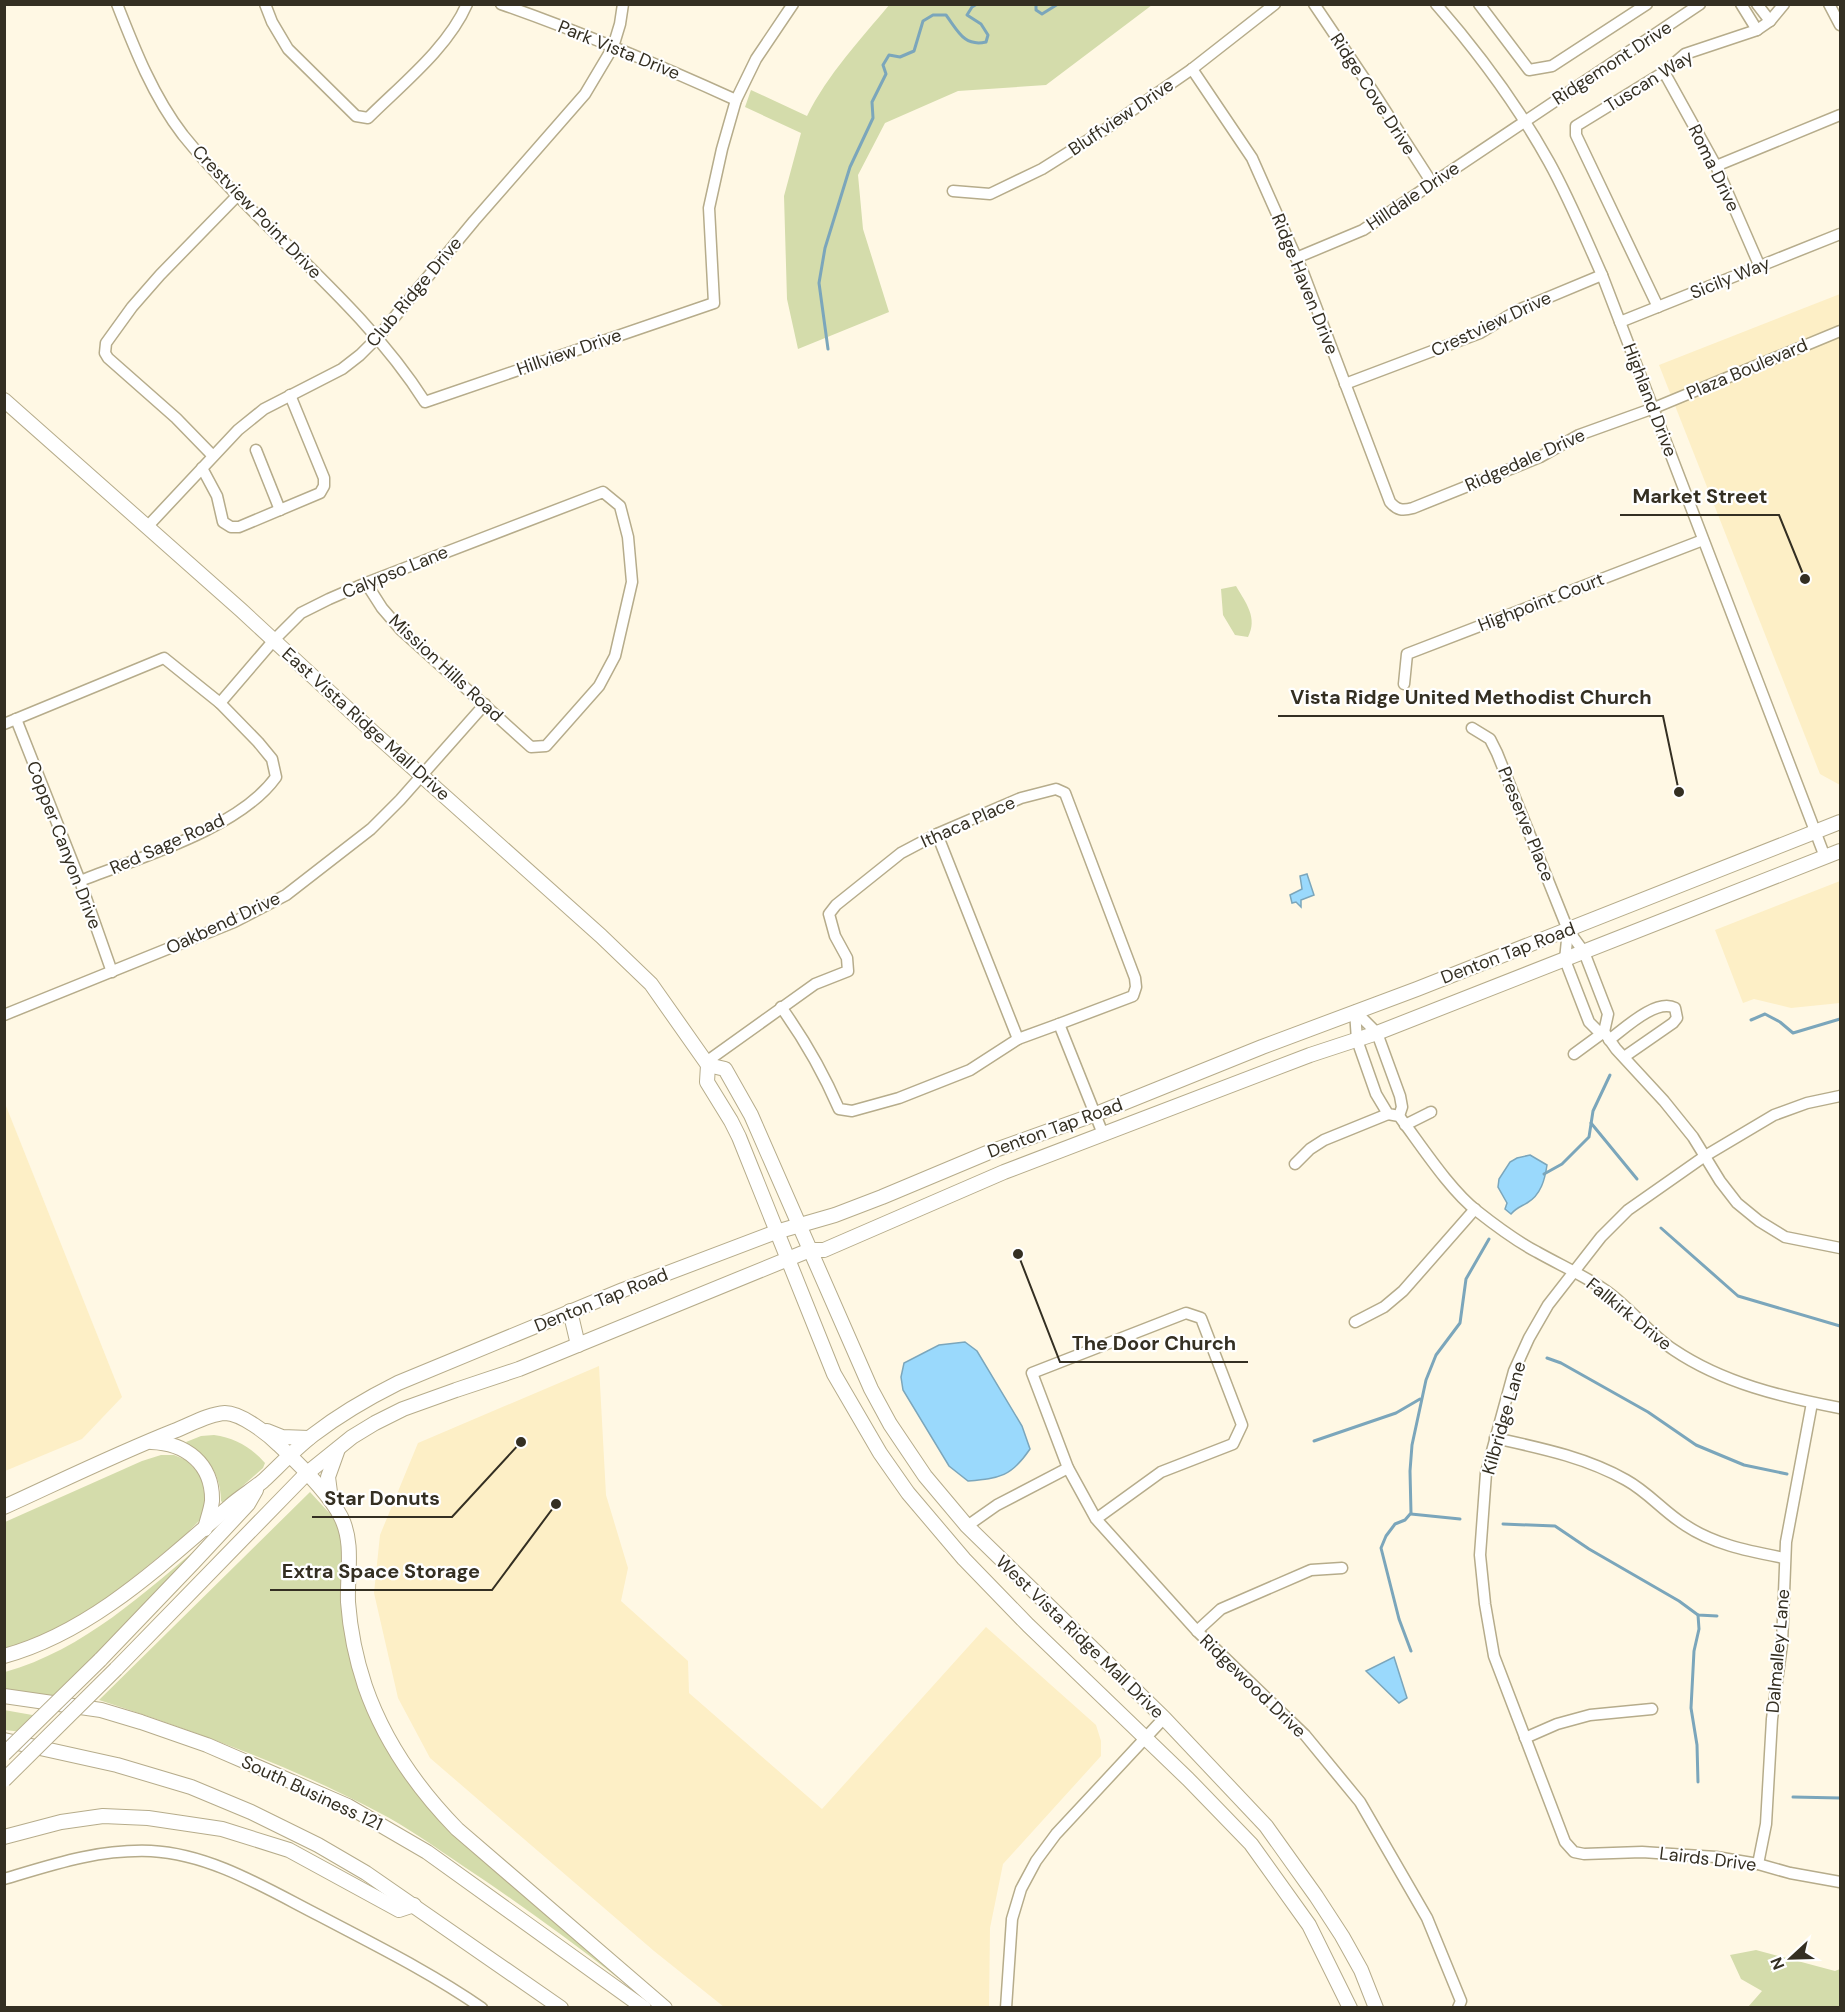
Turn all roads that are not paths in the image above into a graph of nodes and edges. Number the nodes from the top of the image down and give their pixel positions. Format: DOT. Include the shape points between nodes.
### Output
graph roads {
  1 [pos="117,4"];
  2 [pos="265,4"];
  3 [pos="467,4"];
  4 [pos="501,4"];
  5 [pos="623,4"];
  6 [pos="793,4"];
  7 [pos="1275,4"];
  8 [pos="1314,4"];
  9 [pos="1436,4"];
  10 [pos="1479,4"];
  11 [pos="1647,4"];
  12 [pos="1700,4"];
  13 [pos="1741,4"];
  14 [pos="1757,4"];
  15 [pos="1784,4"];
  16 [pos="1829,4"];
  17 [pos="1770,21"];
  18 [pos="1840,25"];
  19 [pos="1757,30"];
  20 [pos="613,47"];
  21 [pos="1192,69"];
  22 [pos="1664,72"];
  23 [pos="736,100"];
  24 [pos="1840,115"];
  25 [pos="1523,122"];
  26 [pos="1716,166"];
  27 [pos="1432,183"];
  28 [pos="953,191"];
  29 [pos="237,196"];
  30 [pos="1840,234"];
  31 [pos="1296,258"];
  32 [pos="1760,267"];
  33 [pos="1602,275"];
  34 [pos="1658,307"];
  35 [pos="1620,322"];
  36 [pos="1840,331"];
  37 [pos="378,337"];
  38 [pos="1345,384"];
  39 [pos="290,395"];
  40 [pos="4,400"];
  41 [pos="425,402"];
  42 [pos="1654,408"];
  43 [pos="256,450"];
  44 [pos="212,455"];
  45 [pos="202,468"];
  46 [pos="1396,509"];
  47 [pos="280,510"];
  48 [pos="147,527"];
  49 [pos="1703,540"];
  50 [pos="366,583"];
  51 [pos="274,640"];
  52 [pos="1404,684"];
  53 [pos="220,703"];
  54 [pos="485,704"];
  55 [pos="16,719"];
  56 [pos="4,724"];
  57 [pos="1472,728"];
  58 [pos="531,747"];
  59 [pos="422,774"];
  60 [pos="1837,823"];
  61 [pos="1815,832"];
  62 [pos="937,834"];
  63 [pos="1840,851"];
  64 [pos="1825,857"];
  65 [pos="80,882"];
  66 [pos="1568,930"];
  67 [pos="1584,952"];
  68 [pos="1565,960"];
  69 [pos="112,972"];
  70 [pos="781,1007"];
  71 [pos="1355,1011"];
  72 [pos="4,1015"];
  73 [pos="1059,1024"];
  74 [pos="1377,1033"];
  75 [pos="1606,1036"];
  76 [pos="1018,1039"];
  77 [pos="1357,1040"];
  78 [pos="1574,1054"];
  79 [pos="1624,1057"];
  80 [pos="707,1063"];
  81 [pos="1840,1096"];
  82 [pos="1431,1112"];
  83 [pos="1096,1114"];
  84 [pos="1397,1118"];
  85 [pos="1103,1134"];
  86 [pos="1705,1156"];
  87 [pos="1295,1164"];
  88 [pos="1475,1209"];
  89 [pos="800,1225"];
  90 [pos="776,1232"];
  91 [pos="1840,1248"];
  92 [pos="810,1250"];
  93 [pos="787,1259"];
  94 [pos="1575,1271"];
  95 [pos="570,1311"];
  96 [pos="1354,1322"];
  97 [pos="578,1345"];
  98 [pos="1812,1403"];
  99 [pos="1840,1408"];
  100 [pos="257,1428"];
  101 [pos="309,1438"];
  102 [pos="1495,1438"];
  103 [pos="146,1442"];
  104 [pos="338,1447"];
  105 [pos="290,1455"];
  106 [pos="1068,1468"];
  107 [pos="306,1474"];
  108 [pos="260,1484"];
  109 [pos="331,1500"];
  110 [pos="4,1507"];
  111 [pos="1096,1519"];
  112 [pos="968,1526"];
  113 [pos="205,1530"];
  114 [pos="941,1534"];
  115 [pos="1785,1558"];
  116 [pos="1342,1568"];
  117 [pos="1197,1631"];
  118 [pos="4,1656"];
  119 [pos="4,1696"];
  120 [pos="1652,1709"];
  121 [pos="1164,1718"];
  122 [pos="1146,1738"];
  123 [pos="1525,1738"];
  124 [pos="4,1740"];
  125 [pos="4,1754"];
  126 [pos="4,1780"];
  127 [pos="4,1837"];
  128 [pos="1574,1852"];
  129 [pos="1758,1864"];
  130 [pos="4,1880"];
  131 [pos="1840,1882"];
  132 [pos="414,1905"];
  133 [pos="482,2007"];
  134 [pos="561,2007"];
  135 [pos="644,2007"];
  136 [pos="665,2007"];
  137 [pos="1006,2007"];
  138 [pos="1350,2007"];
  139 [pos="1376,2007"];
  140 [pos="1458,2007"];
  1 -- 29 [label="street, Crestview Point Drive" via="157,95 182,134"];
  2 -- 3 [label="street" via="288,49 356,116 368,118 426,61 452,31"];
  4 -- 20 [label="street, Park Vista Drive"];
  5 -- 20 [label="street, Club Ridge Drive"];
  6 -- 23 [label="street" via="756,59"];
  7 -- 21 [label="street, Bluffview Drive"];
  8 -- 27 [label="street, Ridge Cove Drive"];
  9 -- 25 [label="street, Highland Drive" via="1496,80"];
  10 -- 11 [label="street" via="1529,70 1552,66"];
  12 -- 25 [label="street, Ridgemont Drive"];
  13 -- 19 [label="street"];
  14 -- 17 [label="street"];
  15 -- 17 [label="street, Tuscan Way"];
  16 -- 18 [label="street"];
  17 -- 19 [label="street, Tuscan Way"];
  19 -- 22 [label="street, Tuscan Way" via="1685,54"];
  20 -- 23 [label="street, Park Vista Drive"];
  20 -- 37 [label="street, Club Ridge Drive" via="585,94"];
  21 -- 28 [label="street, Bluffview Drive" via="1042,169 990,194"];
  21 -- 31 [label="street, Ridge Haven Drive" via="1252,158"];
  22 -- 26 [label="street, Roma Drive"];
  22 -- 34 [label="street, Tuscan Way" via="1576,126 1576,135"];
  23 -- 41 [label="street, Hillview Drive" via="709,208 714,303"];
  24 -- 26 [label="street"];
  25 -- 27 [label="street, Hilldale Drive"];
  25 -- 33 [label="street, Highland Drive" via="1548,160"];
  26 -- 32 [label="street, Roma Drive"];
  27 -- 31 [label="street, Hilldale Drive" via="1363,230"];
  29 -- 37 [label="street, Crestview Point Drive"];
  29 -- 44 [label="street" via="160,274 105,348 108,358"];
  30 -- 32 [label="street, Sicily Way"];
  31 -- 38 [label="street, Ridge Haven Drive"];
  32 -- 34 [label="street, Sicily Way"];
  33 -- 35 [label="street, Highland Drive"];
  33 -- 38 [label="street, Crestview Drive" via="1518,310 1480,333"];
  34 -- 35 [label="street, Sicily Way"];
  35 -- 42 [label="street, Highland Drive"];
  36 -- 42 [label="street, Plaza Boulevard"];
  37 -- 39 [label="street, Club Ridge Drive" via="342,369"];
  37 -- 41 [label="street, Crestview Point Drive"];
  38 -- 46 [label="street, Ridge Haven Drive" via="1389,502"];
  39 -- 44 [label="street, Club Ridge Drive" via="238,429"];
  39 -- 47 [label="street" via="324,482 317,495"];
  40 -- 48 [label="main road, East Vista Ridge Mall Drive"];
  42 -- 46 [label="street, Ridgedale Drive" via="1579,435 1540,457 1413,508"];
  42 -- 49 [label="street, Highland Drive"];
  43 -- 47 [label="street"];
  44 -- 45 [label="street, Club Ridge Drive"];
  45 -- 47 [label="street" via="217,496 225,525 239,527"];
  45 -- 48 [label="street, Club Ridge Drive"];
  48 -- 51 [label="main road, East Vista Ridge Mall Drive"];
  49 -- 52 [label="street, Highpoint Court" via="1407,654"];
  49 -- 61 [label="street, Highland Drive"];
  50 -- 51 [label="street, Calypso Lane" via="301,613"];
  50 -- 54 [label="street, Mission Hills Road" via="401,630"];
  50 -- 58 [label="street, Calypso Lane" via="603,492 620,506 628,537 632,582 615,656 599,686 546,746"];
  51 -- 53 [label="street, Calypso Lane"];
  51 -- 59 [label="main road, East Vista Ridge Mall Drive"];
  53 -- 55 [label="street" via="164,658"];
  53 -- 65 [label="street, Red Sage Road" via="272,759 276,777 267,791 193,837"];
  54 -- 58 [label="street, Mission Hills Road"];
  54 -- 59 [label="street, Oakbend Drive"];
  55 -- 56 [label="street"];
  55 -- 65 [label="street, Copper Canyon Drive"];
  57 -- 66 [label="street, Preserve Place" via="1490,739 1497,753"];
  59 -- 69 [label="street, Oakbend Drive" via="371,829 286,895 234,922"];
  59 -- 80 [label="main road, East Vista Ridge Mall Drive" via="651,984"];
  60 -- 61 [label="main road, Denton Tap Road"];
  61 -- 64 [label="street, Highland Drive"];
  61 -- 66 [label="main road, Denton Tap Road"];
  62 -- 70 [label="street, Ithaca Place" via="901,853 836,905 829,914 847,958 848,971 815,984"];
  62 -- 73 [label="street, Ithaca Place" via="1021,798 1056,789 1065,793 1136,987 1133,996"];
  62 -- 76 [label="street"];
  63 -- 64 [label="main road, Denton Tap Road"];
  64 -- 67 [label="main road, Denton Tap Road"];
  65 -- 69 [label="street, Copper Canyon Drive"];
  66 -- 67 [label="street"];
  66 -- 68 [label="street"];
  66 -- 71 [label="main road, Denton Tap Road"];
  67 -- 68 [label="main road, Denton Tap Road"];
  67 -- 75 [label="street" via="1608,1014"];
  68 -- 74 [label="main road, Denton Tap Road"];
  68 -- 75 [label="street" via="1589,1022"];
  69 -- 72 [label="street, Oakbend Drive"];
  70 -- 76 [label="street" via="803,1037 839,1109 852,1111 899,1098 970,1070"];
  70 -- 80 [label="street, Ithaca Place"];
  71 -- 74 [label="street"];
  71 -- 77 [label="street, Fallkirk Drive"];
  71 -- 83 [label="main road, Denton Tap Road"];
  73 -- 76 [label="street"];
  73 -- 83 [label="street"];
  74 -- 77 [label="main road, Denton Tap Road"];
  74 -- 84 [label="street" via="1400,1096 1402,1107"];
  75 -- 78 [label="street"];
  75 -- 79 [label="street"];
  75 -- 79 [label="street" via="1655,1008 1675,1008 1677,1018 1673,1023"];
  77 -- 84 [label="street, Fallkirk Drive" via="1376,1094"];
  77 -- 85 [label="main road, Denton Tap Road"];
  79 -- 86 [label="street" via="1694,1137"];
  80 -- 89 [label="main road, East Vista Ridge Mall Drive" via="725,1069 751,1115"];
  80 -- 90 [label="main road, East Vista Ridge Mall Drive" via="706,1082 739,1137"];
  81 -- 86 [label="street, Kilbridge Lane" via="1774,1115"];
  82 -- 84 [label="street"];
  83 -- 85 [label="street"];
  83 -- 89 [label="main road, Denton Tap Road"];
  84 -- 87 [label="street" via="1324,1140"];
  84 -- 88 [label="street, Fallkirk Drive"];
  85 -- 92 [label="main road, Denton Tap Road" via="824,1250"];
  86 -- 91 [label="street" via="1737,1203 1759,1221 1785,1237"];
  86 -- 94 [label="street, Kilbridge Lane" via="1628,1210"];
  88 -- 94 [label="street, Fallkirk Drive" via="1537,1252"];
  88 -- 96 [label="street" via="1404,1292"];
  89 -- 90 [label="main road, Denton Tap Road"];
  89 -- 92 [label="main road, East Vista Ridge Mall Drive"];
  90 -- 93 [label="main road, East Vista Ridge Mall Drive"];
  90 -- 95 [label="main road, Denton Tap Road"];
  92 -- 93 [label="main road, Denton Tap Road"];
  92 -- 112 [label="main road, West Vista Ridge Mall Drive" via="856,1358 890,1424 925,1476"];
  93 -- 97 [label="main road, Denton Tap Road"];
  93 -- 114 [label="main road, West Vista Ridge Mall Drive" via="834,1374 880,1453"];
  94 -- 98 [label="street, Fallkirk Drive" via="1607,1291 1650,1332 1704,1368 1749,1386"];
  94 -- 102 [label="street, Kilbridge Lane" via="1548,1305 1529,1338 1514,1371"];
  95 -- 97 [label="main road"];
  95 -- 101 [label="main road, Denton Tap Road" via="398,1383 366,1399"];
  97 -- 104 [label="main road, Denton Tap Road" via="403,1409"];
  98 -- 99 [label="street, Fallkirk Drive"];
  98 -- 115 [label="street, Dalmalley Lane"];
  100 -- 101 [label="main road" via="282,1437"];
  100 -- 103 [label="main road" via="228,1413"];
  100 -- 105 [label="main road"];
  101 -- 105 [label="main road, Denton Tap Road"];
  102 -- 115 [label="street" via="1597,1466 1628,1481 1683,1524 1716,1542"];
  102 -- 123 [label="street, Kilbridge Lane" via="1486,1473 1480,1555 1494,1656"];
  103 -- 110 [label="main road"];
  103 -- 113 [label="main road" via="167,1442 184,1448 208,1476 212,1501"];
  104 -- 107 [label="main road, Denton Tap Road"];
  104 -- 109 [label="main road" via="328,1478"];
  105 -- 107 [label="main road"];
  105 -- 108 [label="main road, Denton Tap Road"];
  106 -- 111 [label="street, Ridgewood Drive"];
  106 -- 111 [label="street, Ridgewood Drive" via="1032,1373 1186,1313 1201,1318 1242,1425 1233,1444 1161,1472"];
  106 -- 112 [label="street" via="997,1505"];
  107 -- 109 [label="main road"];
  107 -- 126 [label="main road, Denton Tap Road, bridge"];
  108 -- 113 [label="main road"];
  108 -- 125 [label="main road, bridge" via="248,1503 100,1660"];
  109 -- 136 [label="main road" via="347,1537 353,1640 364,1685 390,1745 432,1804 457,1829"];
  111 -- 117 [label="street, Ridgewood Drive"];
  112 -- 114 [label="main road"];
  112 -- 121 [label="main road, West Vista Ridge Mall Drive"];
  113 -- 118 [label="main road" via="105,1607 62,1633"];
  114 -- 122 [label="main road, West Vista Ridge Mall Drive" via="1028,1625"];
  115 -- 129 [label="street, Dalmalley Lane" via="1782,1644 1772,1719 1766,1824"];
  116 -- 117 [label="street" via="1311,1570 1221,1609"];
  117 -- 140 [label="street, Ridgewood Drive" via="1305,1735 1360,1802 1427,1918 1461,2001"];
  119 -- 135 [label="main road, South Business 121" via="101,1710 141,1722 207,1745 348,1806 427,1852"];
  120 -- 123 [label="street" via="1590,1715"];
  121 -- 122 [label="street"];
  121 -- 139 [label="main road, West Vista Ridge Mall Drive" via="1283,1850 1342,1936"];
  122 -- 137 [label="street" via="1056,1834 1021,1889 1012,1919"];
  122 -- 138 [label="main road, West Vista Ridge Mall Drive" via="1251,1844 1309,1925"];
  123 -- 128 [label="street, Kilbridge Lane" via="1565,1842"];
  124 -- 132 [label="main road" via="117,1765 201,1791 318,1845"];
  127 -- 132 [label="main road" via="103,1816 222,1829 289,1850 399,1910"];
  128 -- 129 [label="street, Lairds Drive" via="1642,1852"];
  129 -- 131 [label="street, Lairds Drive"];
  130 -- 133 [label="street" via="105,1852 153,1851 183,1856 243,1878 380,1946"];
  132 -- 134 [label="main road"];
}
